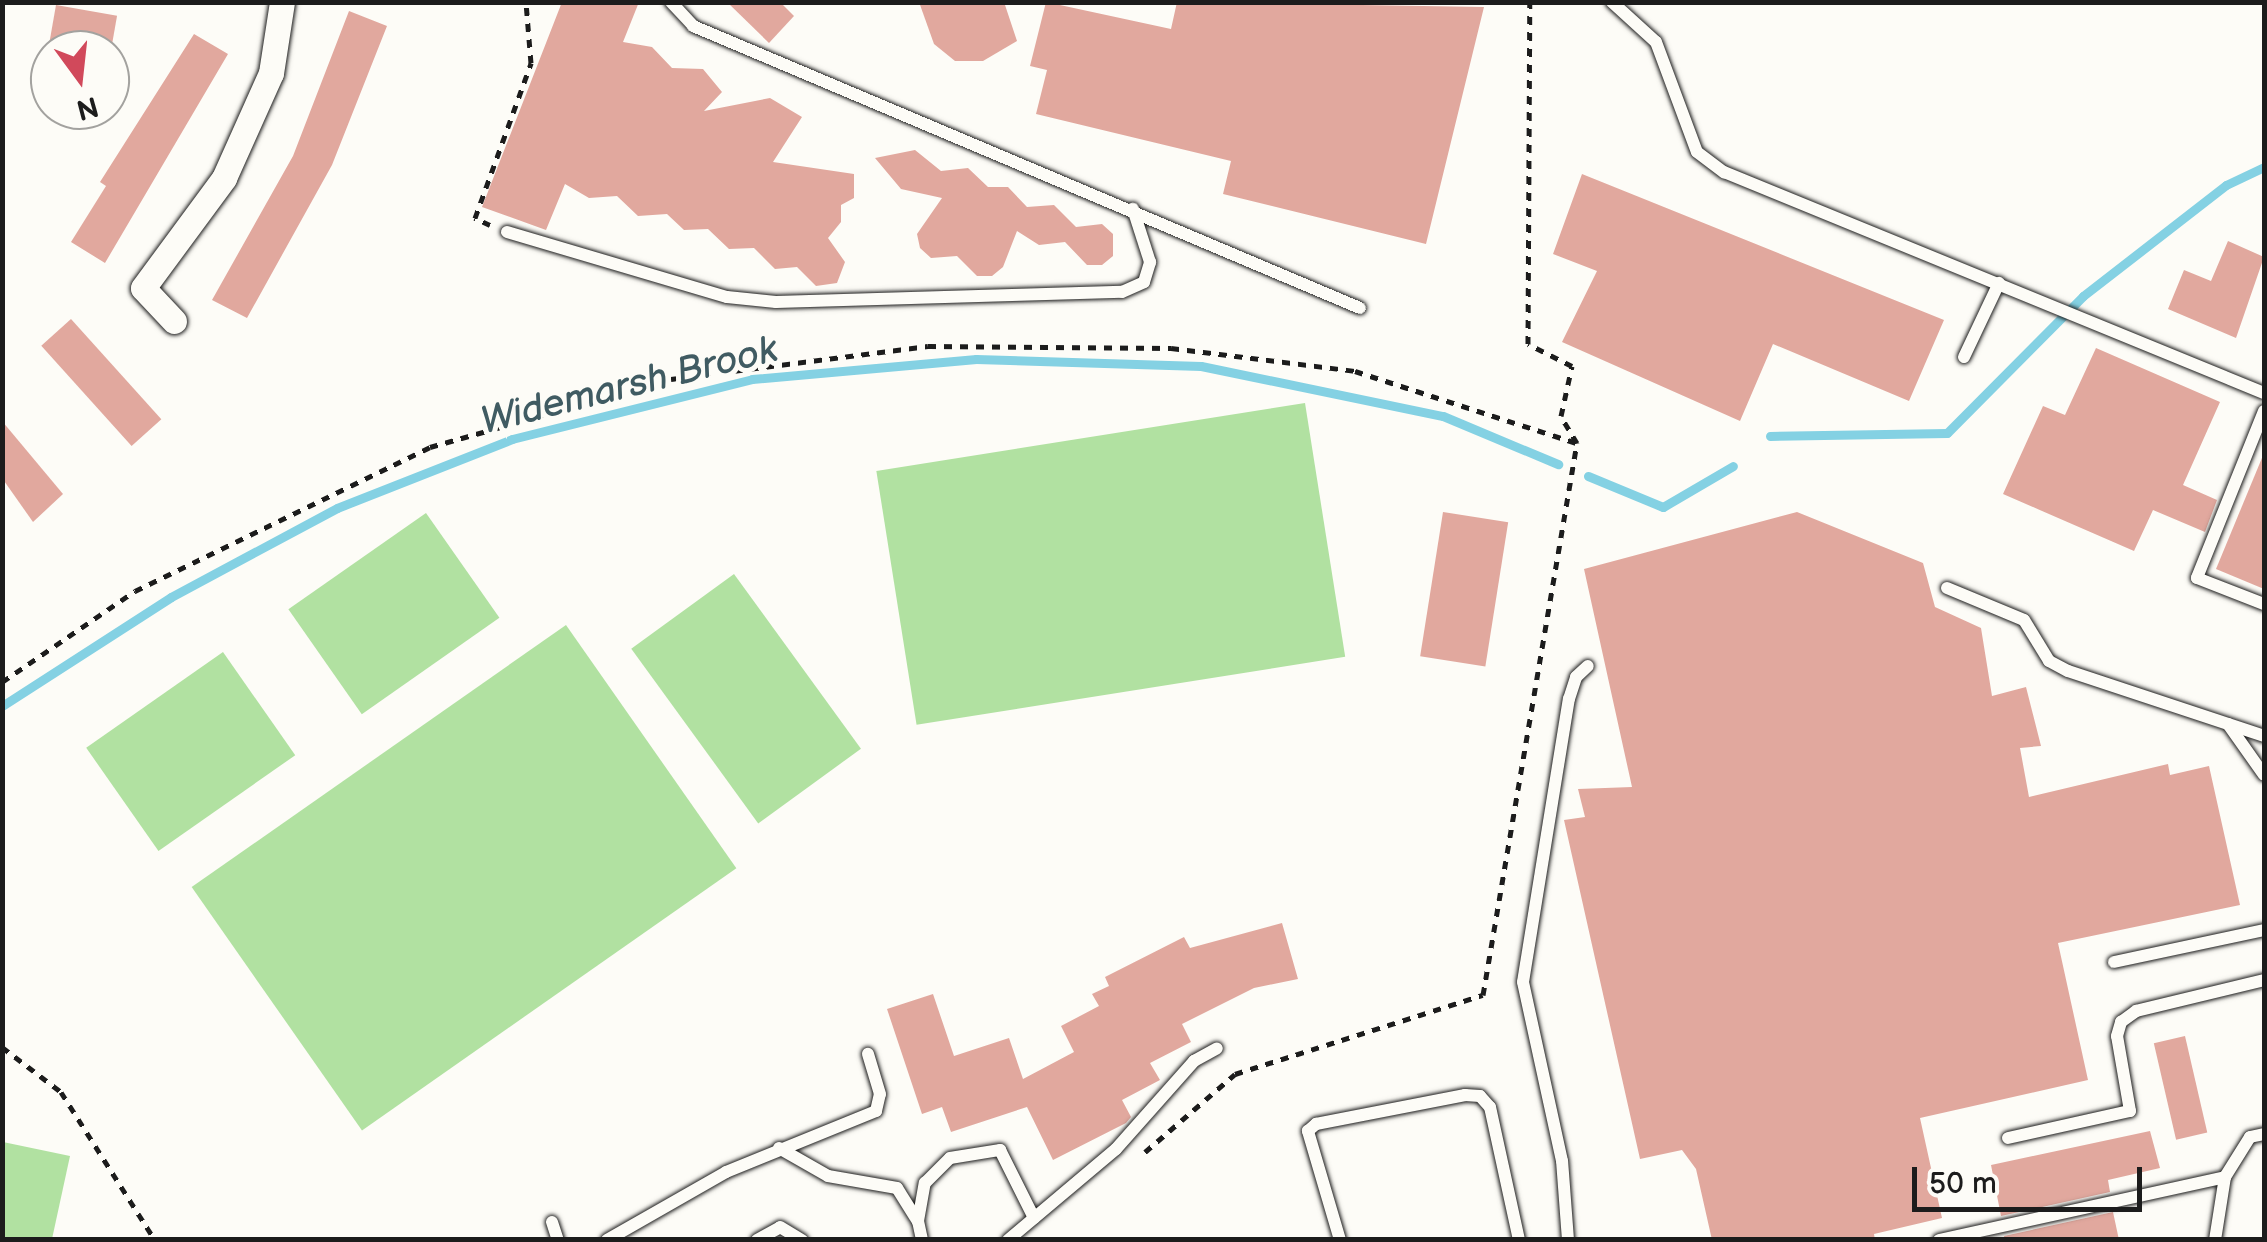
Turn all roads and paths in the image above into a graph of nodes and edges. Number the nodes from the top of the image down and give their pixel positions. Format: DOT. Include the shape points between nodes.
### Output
graph roads {
  1 [pos="526,2"];
  2 [pos="671,2"];
  3 [pos="1530,2"];
  4 [pos="1612,2"];
  5 [pos="277,3"];
  6 [pos="1133,209"];
  7 [pos="507,232"];
  8 [pos="1999,283"];
  9 [pos="1360,308"];
  10 [pos="174,320"];
  11 [pos="1964,356"];
  12 [pos="2264,393"];
  13 [pos="2264,411"];
  14 [pos="1577,443"];
  15 [pos="1947,588"];
  16 [pos="2264,604"];
  17 [pos="1588,666"];
  18 [pos="2,682"];
  19 [pos="2228,723"];
  20 [pos="2264,736"];
  21 [pos="2264,775"];
  22 [pos="2264,930"];
  23 [pos="2114,962"];
  24 [pos="2264,980"];
  25 [pos="2,1047"];
  26 [pos="1217,1048"];
  27 [pos="868,1054"];
  28 [pos="2264,1134"];
  29 [pos="2008,1138"];
  30 [pos="779,1148"];
  31 [pos="1132,1163"];
  32 [pos="2225,1177"];
  33 [pos="1034,1218"];
  34 [pos="552,1222"];
  35 [pos="918,1222"];
  36 [pos="154,1240"];
  37 [pos="558,1240"];
  38 [pos="607,1240"];
  39 [pos="757,1240"];
  40 [pos="802,1240"];
  41 [pos="922,1240"];
  42 [pos="1008,1240"];
  43 [pos="1340,1240"];
  44 [pos="1519,1240"];
  45 [pos="1568,1240"];
  46 [pos="1938,1240"];
  47 [pos="2215,1240"];
  1 -- 7 [label="path" via="531,64 475,218"];
  2 -- 6 [label="lane" via="693,26"];
  3 -- 14 [label="path" via="1528,344 1572,366 1562,416"];
  4 -- 8 [label="lane" via="1656,42 1697,152 1724,172"];
  5 -- 10 [label="street" via="271,74 224,178 143,288"];
  6 -- 7 [label="lane" via="1150,262 1144,282 1122,292 776,302 727,297"];
  6 -- 9 [label="lane"];
  8 -- 11 [label="lane"];
  8 -- 12 [label="lane"];
  13 -- 16 [label="lane" via="2197,578"];
  14 -- 18 [label="path" via="1356,371 1171,348 928,346 671,379 430,447 135,591"];
  14 -- 31 [label="path" via="1483,995 1235,1074"];
  15 -- 19 [label="lane" via="2024,620 2049,661"];
  17 -- 45 [label="lane" via="1570,699 1523,982 1562,1161"];
  19 -- 20 [label="lane"];
  19 -- 21 [label="lane"];
  22 -- 23 [label="lane"];
  24 -- 29 [label="lane" via="2136,1011 2121,1022 2117,1036 2130,1110"];
  25 -- 36 [label="path" via="61,1092"];
  26 -- 33 [label="lane" via="1194,1061 1116,1148"];
  27 -- 30 [label="lane" via="880,1094 876,1112"];
  28 -- 32 [label="lane" via="2250,1137"];
  30 -- 35 [label="lane" via="828,1176 896,1188"];
  30 -- 38 [label="lane"];
  32 -- 46 [label="lane"];
  32 -- 47 [label="lane"];
  33 -- 35 [label="lane" via="1000,1150 950,1158 925,1183"];
  33 -- 42 [label="lane"];
  34 -- 37 [label="lane"];
  35 -- 41 [label="lane"];
  39 -- 40 [label="lane" via="780,1227"];
  43 -- 44 [label="lane" via="1308,1131 1316,1124 1465,1095 1480,1096 1490,1107"];
}
